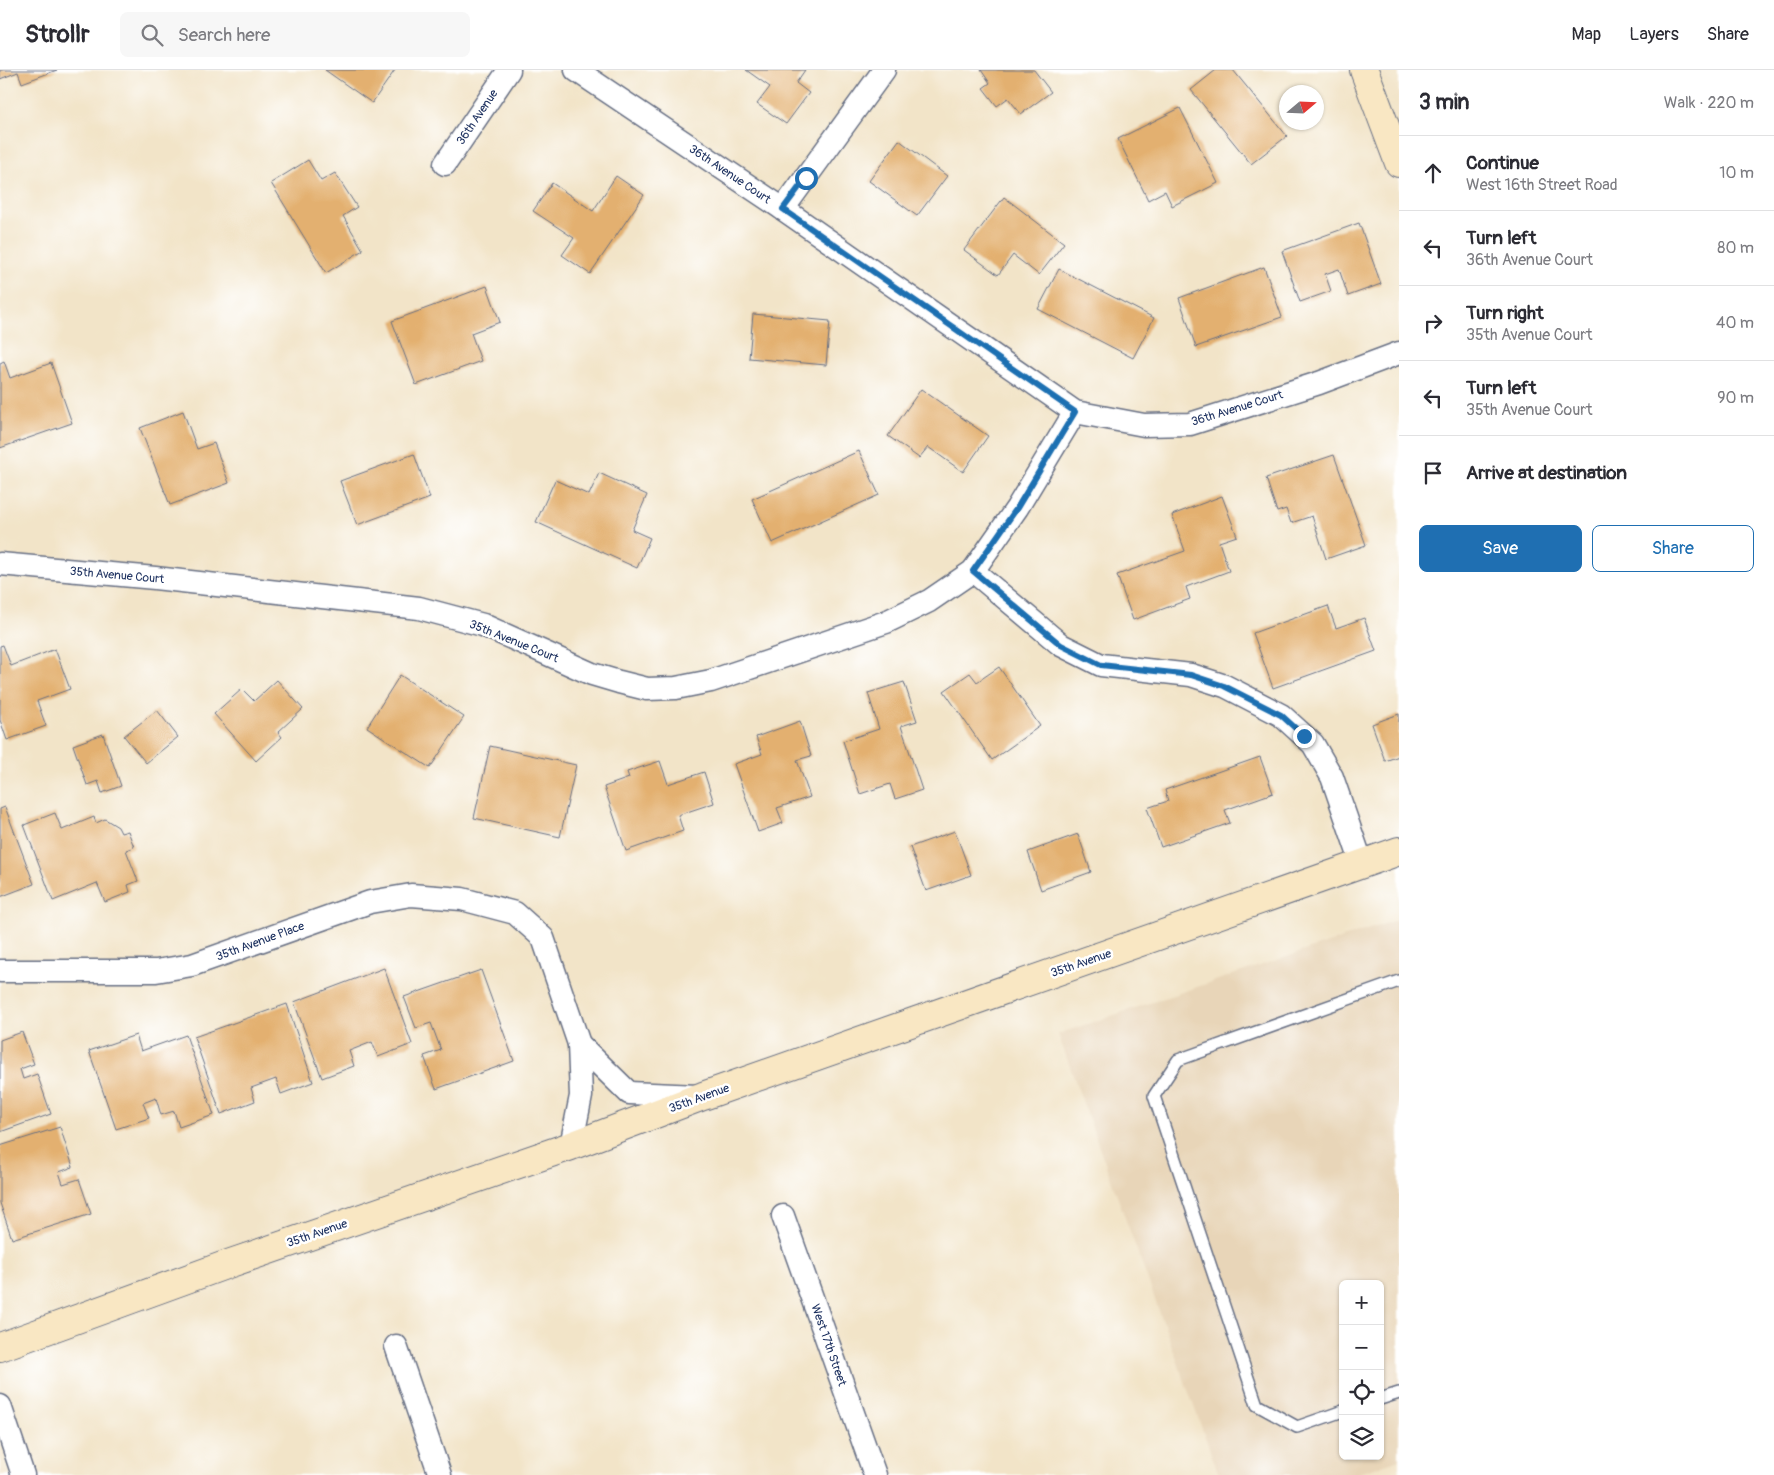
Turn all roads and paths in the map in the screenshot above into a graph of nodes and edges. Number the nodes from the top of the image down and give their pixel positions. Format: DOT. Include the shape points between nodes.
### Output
graph roads {
  1 [pos="509,70"];
  2 [pos="576,70"];
  3 [pos="884,70"];
  4 [pos="1364,70"];
  5 [pos="1399,163"];
  6 [pos="445,164"];
  7 [pos="783,209"];
  8 [pos="1399,352"];
  9 [pos="1075,412"];
  10 [pos="0,564"];
  11 [pos="973,571"];
  12 [pos="1399,851"];
  13 [pos="1362,864"];
  14 [pos="0,971"];
  15 [pos="1399,981"];
  16 [pos="579,1044"];
  17 [pos="703,1096"];
  18 [pos="570,1146"];
  19 [pos="783,1216"];
  20 [pos="396,1346"];
  21 [pos="0,1347"];
  22 [pos="1399,1392"];
  23 [pos="1384,1398"];
  24 [pos="0,1406"];
  25 [pos="1339,1412"];
  26 [pos="24,1475"];
  27 [pos="440,1475"];
  28 [pos="875,1475"];
  1 -- 6 [label="street, 36th Avenue"];
  2 -- 7 [label="street, 36th Avenue Court"];
  3 -- 7 [label="street"];
  4 -- 5 [label="main road"];
  7 -- 9 [label="street, 36th Avenue Court"];
  8 -- 9 [label="street, 36th Avenue Court" via="1319,383 1190,424 1144,425"];
  9 -- 11 [label="street, 35th Avenue Court" via="1017,508"];
  10 -- 11 [label="street, 35th Avenue Court" via="419,608 483,625 592,674 647,688 676,688 711,681 886,622 929,601"];
  11 -- 13 [label="street" via="1061,645 1101,665 1191,675 1224,686 1281,715 1313,744 1332,777"];
  12 -- 13 [label="main road, 35th Avenue"];
  13 -- 17 [label="main road, 35th Avenue"];
  14 -- 16 [label="street, 35th Avenue Place" via="156,971 192,965 370,902 411,895 462,899 515,913 543,938"];
  15 -- 25 [label="lane" via="1178,1060 1154,1096 1256,1405 1297,1426"];
  16 -- 17 [label="street" via="629,1093"];
  16 -- 18 [label="street" via="581,1096"];
  17 -- 18 [label="main road, 35th Avenue"];
  18 -- 21 [label="main road, 35th Avenue"];
  19 -- 28 [label="street, West 17th Street"];
  20 -- 27 [label="street"];
  22 -- 23 [label="lane"];
  24 -- 26 [label="street"];
}
